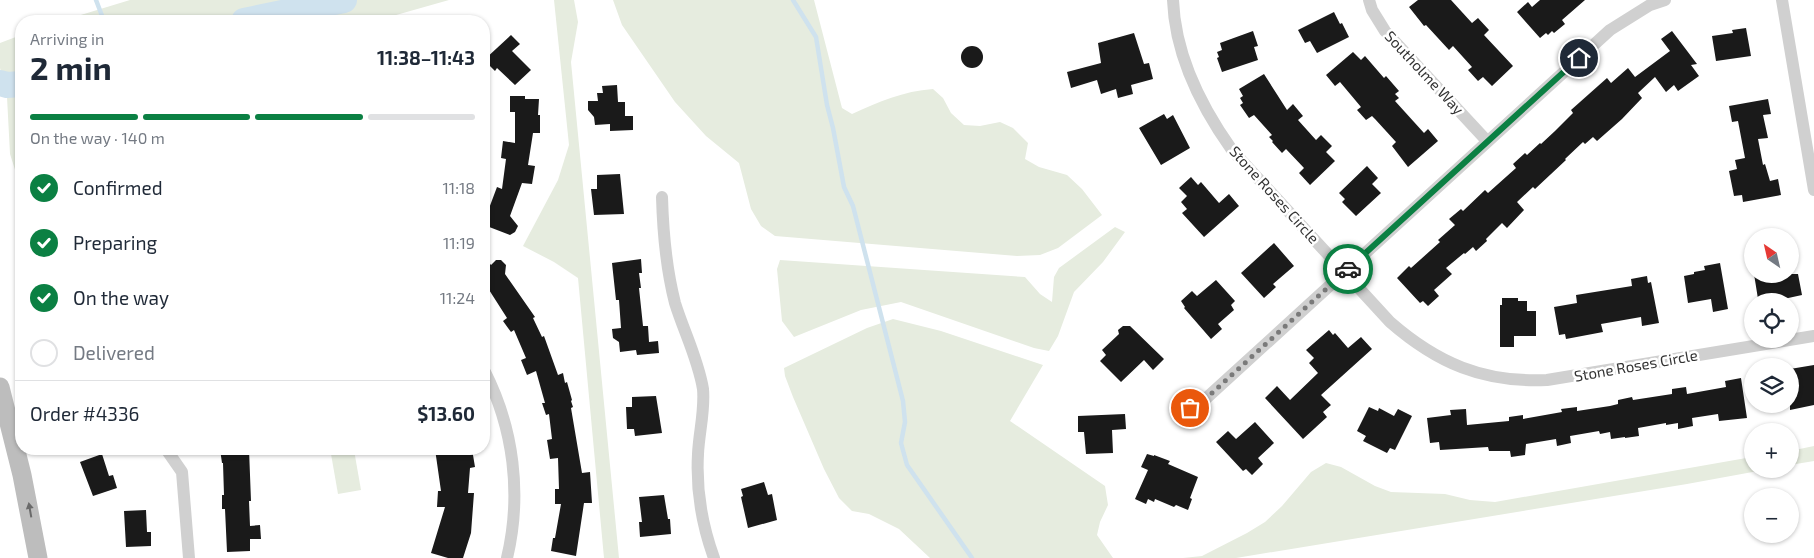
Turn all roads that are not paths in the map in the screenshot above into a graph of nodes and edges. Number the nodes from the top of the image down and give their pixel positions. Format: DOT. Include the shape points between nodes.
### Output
graph roads {
  1 [pos="1173,0"];
  2 [pos="1369,0"];
  3 [pos="1666,0"];
  4 [pos="1782,0"];
  5 [pos="1487,141"];
  6 [pos="1814,190"];
  7 [pos="662,198"];
  8 [pos="1345,273"];
  9 [pos="1814,336"];
  10 [pos="490,384"];
  11 [pos="0,387"];
  12 [pos="1178,413"];
  13 [pos="15,446"];
  14 [pos="17,455"];
  15 [pos="170,455"];
  16 [pos="38,558"];
  17 [pos="188,558"];
  18 [pos="507,558"];
  19 [pos="714,558"];
  1 -- 8 [label="street, Stone Roses Circle" via="1177,36 1185,64 1218,130 1232,150"];
  2 -- 5 [label="street, Southolme Way" via="1385,31"];
  3 -- 5 [label="street" via="1650,5 1610,30"];
  4 -- 6 [label="street"];
  5 -- 8 [label="street"];
  7 -- 19 [label="street" via="668,270 703,391 698,481 702,515"];
  8 -- 9 [label="street, Stone Roses Circle" via="1390,322 1420,346 1462,368 1518,380 1570,377"];
  8 -- 12 [label="street" via="1201,403"];
  10 -- 18 [label="street" via="498,402 513,465 514,515"];
  13 -- 11 [label="main road, one-way"];
  16 -- 14 [label="main road, one-way"];
  15 -- 17 [label="street" via="182,472"];
}
